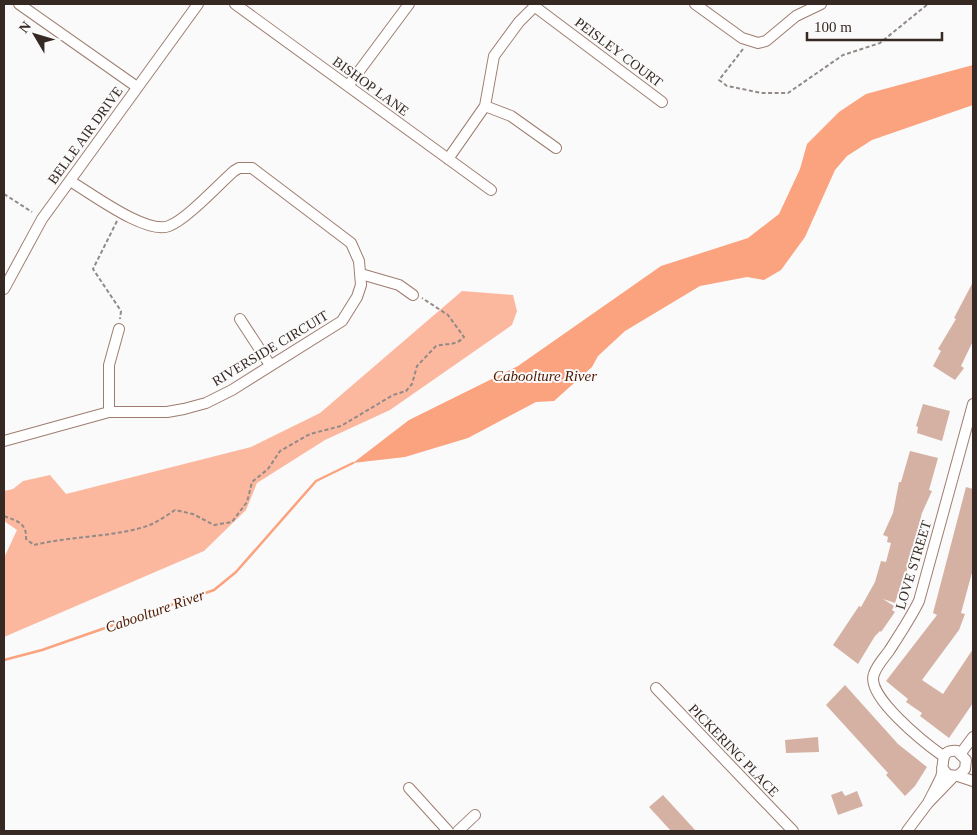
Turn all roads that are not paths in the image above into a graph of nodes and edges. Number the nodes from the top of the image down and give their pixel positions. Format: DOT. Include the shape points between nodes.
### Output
graph roads {
  1 [pos="19,4"];
  2 [pos="198,4"];
  3 [pos="235,4"];
  4 [pos="409,4"];
  5 [pos="695,4"];
  6 [pos="821,4"];
  7 [pos="536,5"];
  8 [pos="348,86"];
  9 [pos="137,87"];
  10 [pos="662,102"];
  11 [pos="485,106"];
  12 [pos="556,148"];
  13 [pos="448,159"];
  14 [pos="70,181"];
  15 [pos="490,190"];
  16 [pos="361,274"];
  17 [pos="4,289"];
  18 [pos="413,295"];
  19 [pos="240,319"];
  20 [pos="119,329"];
  21 [pos="270,365"];
  22 [pos="973,404"];
  23 [pos="110,412"];
  24 [pos="4,441"];
  25 [pos="656,688"];
  26 [pos="973,736"];
  27 [pos="961,753"];
  28 [pos="943,756"];
  29 [pos="942,768"];
  30 [pos="970,769"];
  31 [pos="956,776"];
  32 [pos="973,782"];
  33 [pos="409,788"];
  34 [pos="928,803"];
  35 [pos="475,815"];
  36 [pos="448,831"];
  37 [pos="458,831"];
  38 [pos="792,831"];
  39 [pos="907,831"];
  1 -- 9 [label="street"];
  2 -- 9 [label="street, BELLE AIR DRIVE"];
  3 -- 8 [label="street, BISHOP LANE"];
  4 -- 8 [label="street"];
  5 -- 6 [label="street" via="742,38 758,43 766,41 796,16"];
  7 -- 10 [label="street, PEISLEY COURT"];
  7 -- 11 [label="street" via="494,56"];
  8 -- 13 [label="street, BISHOP LANE"];
  9 -- 14 [label="street, BELLE AIR DRIVE"];
  11 -- 12 [label="street" via="511,116"];
  11 -- 13 [label="street"];
  13 -- 15 [label="street, BISHOP LANE"];
  14 -- 16 [label="street, RIVERSIDE CIRCUIT" via="121,212 155,227 176,222 234,171 252,168 351,243"];
  14 -- 17 [label="street, BELLE AIR DRIVE" via="42,219"];
  16 -- 18 [label="street" via="399,285"];
  16 -- 21 [label="street, RIVERSIDE CIRCUIT" via="357,297 342,320"];
  19 -- 21 [label="street"];
  20 -- 23 [label="street" via="109,365"];
  21 -- 23 [label="street, RIVERSIDE CIRCUIT" via="232,390 184,409"];
  22 -- 28 [label="street, LOVE STREET" via="918,601 910,619 876,669 872,681 876,692 911,731"];
  23 -- 24 [label="street, RIVERSIDE CIRCUIT"];
  25 -- 38 [label="street, PICKERING PLACE"];
  26 -- 27 [label="street"];
  27 -- 28 [label="street" via="950,751"];
  27 -- 30 [label="street"];
  28 -- 29 [label="street"];
  29 -- 31 [label="street"];
  29 -- 34 [label="street"];
  30 -- 31 [label="street"];
  31 -- 32 [label="street"];
  31 -- 34 [label="street"];
  33 -- 36 [label="street"];
  34 -- 39 [label="street"];
  35 -- 37 [label="street"];
}
